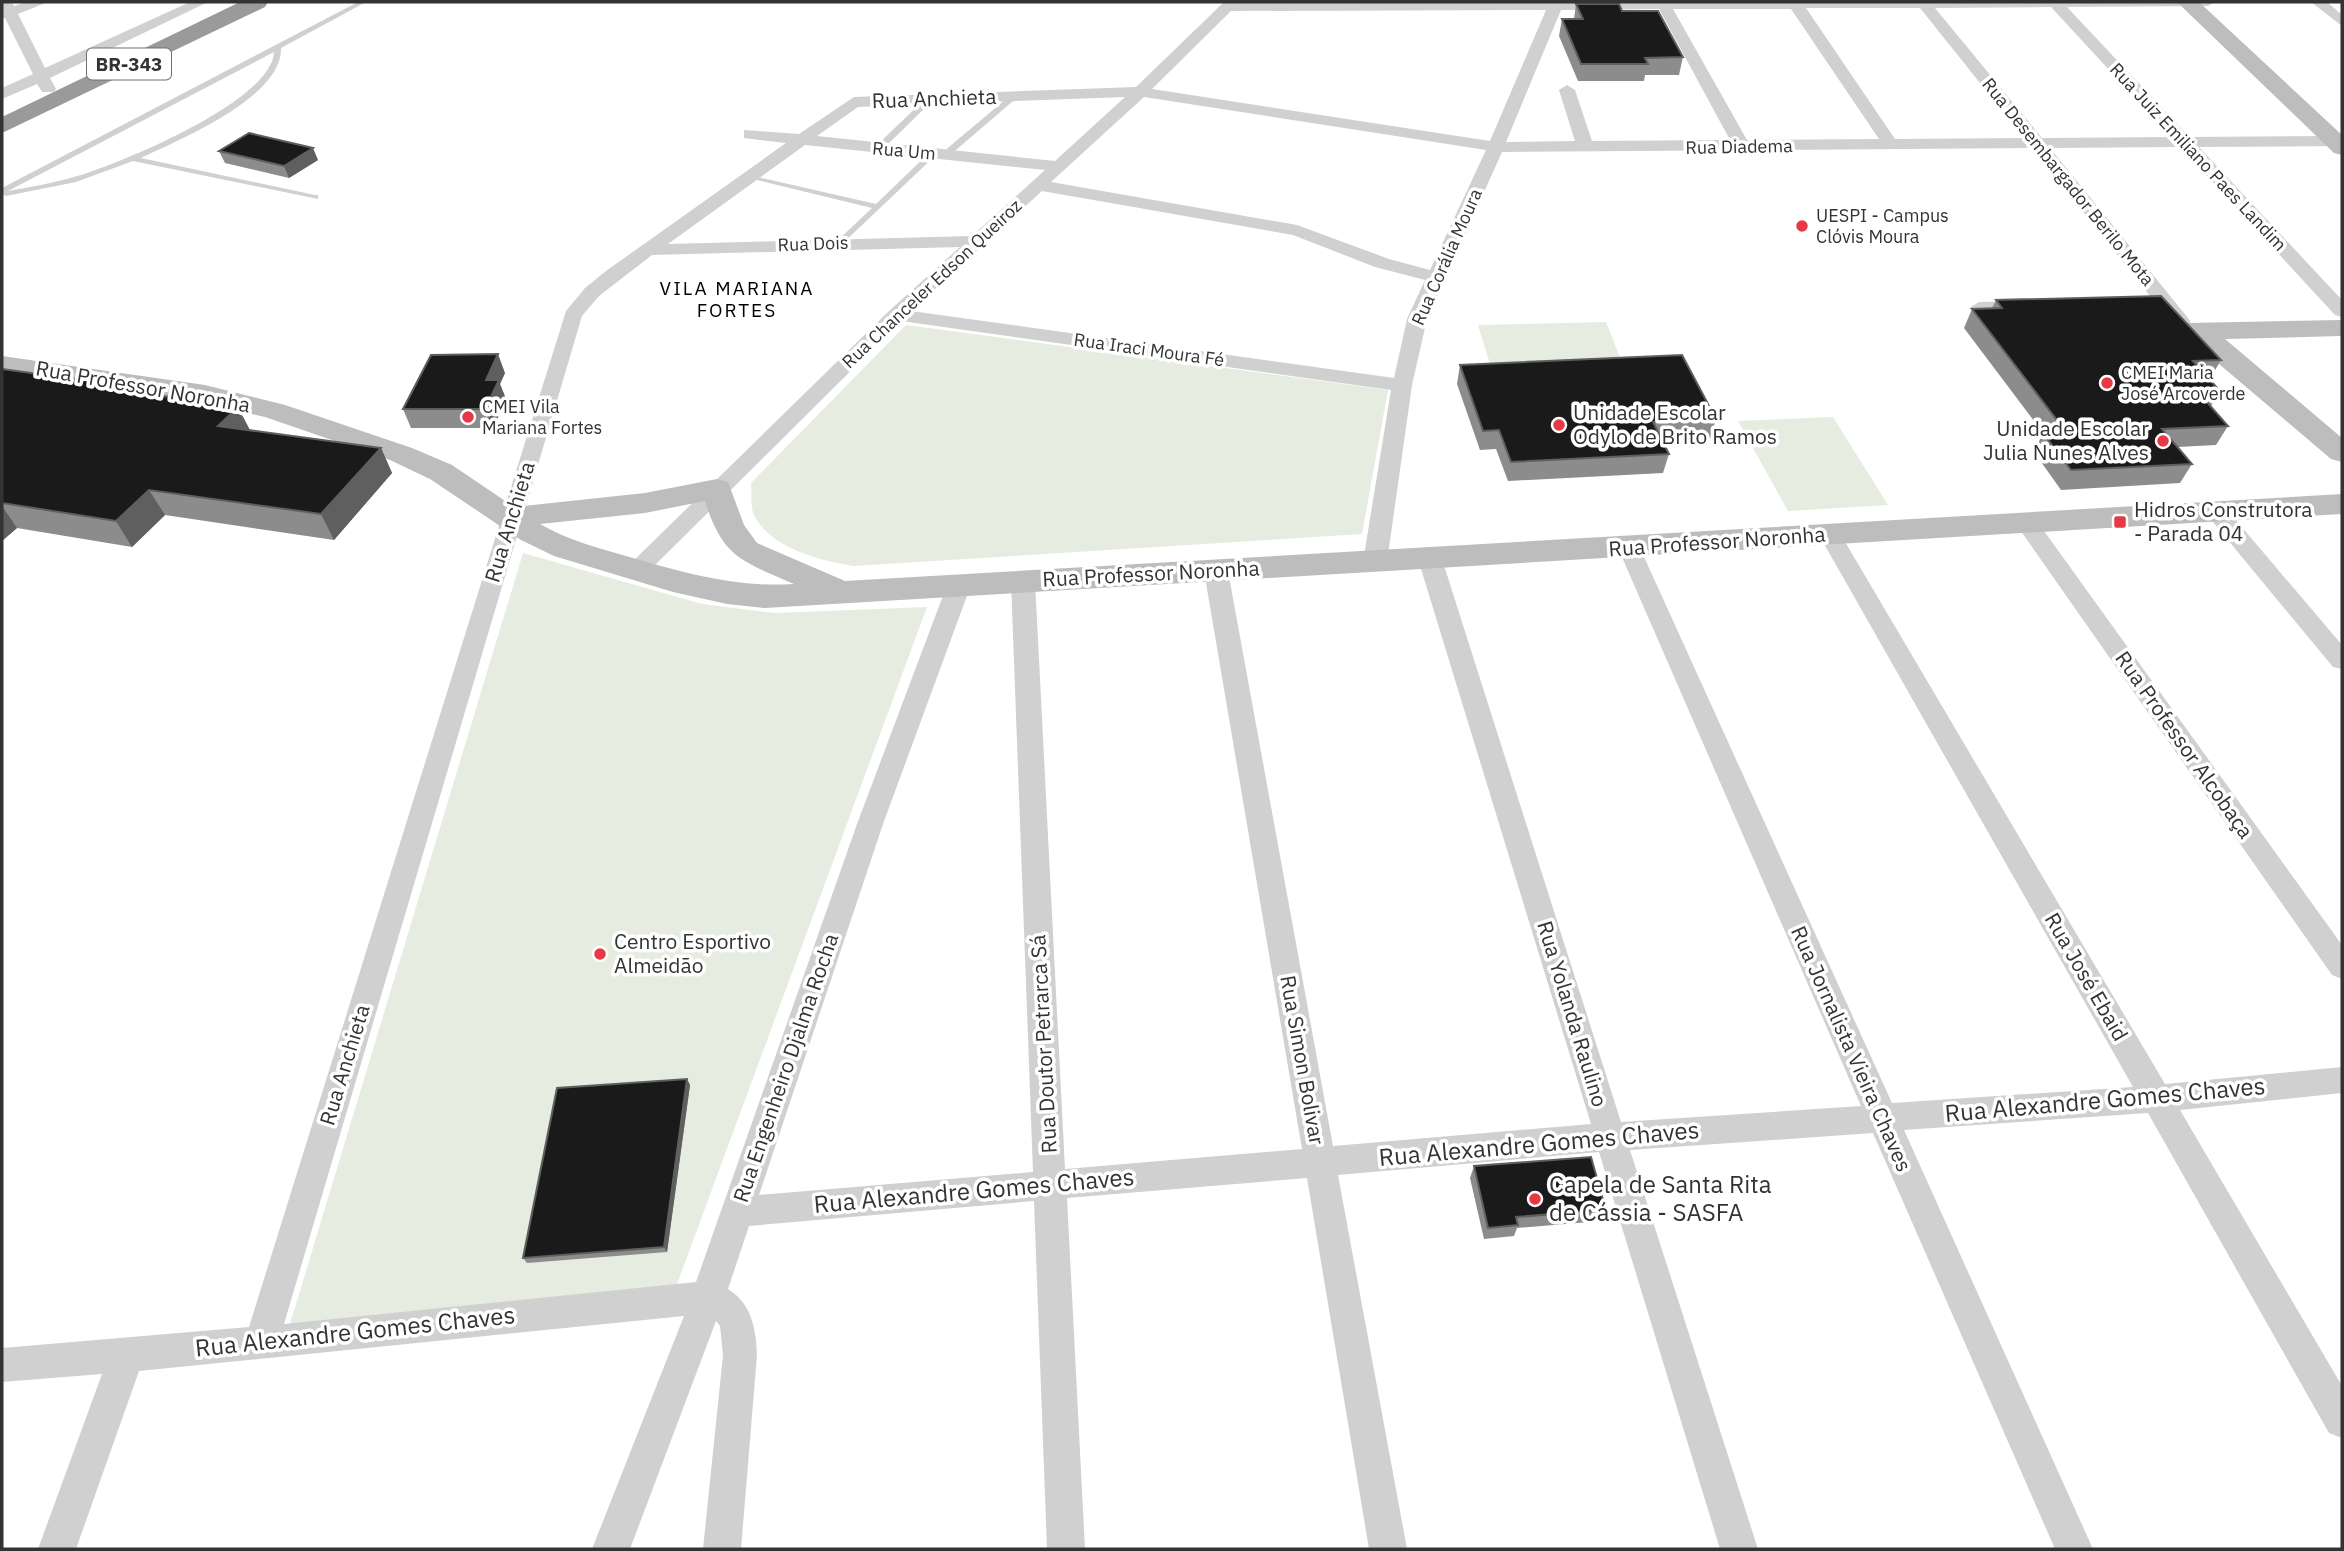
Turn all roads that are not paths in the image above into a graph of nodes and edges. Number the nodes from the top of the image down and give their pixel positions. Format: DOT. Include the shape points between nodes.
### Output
graph roads {
  1 [pos="41,2"];
  2 [pos="201,2"];
  3 [pos="257,2"];
  4 [pos="363,2"];
  5 [pos="2054,2"];
  6 [pos="2187,2"];
  7 [pos="2208,2"];
  8 [pos="2318,2"];
  9 [pos="1795,3"];
  10 [pos="1924,3"];
  11 [pos="1229,4"];
  12 [pos="1663,4"];
  13 [pos="1555,7"];
  14 [pos="6,9"];
  15 [pos="2342,22"];
  16 [pos="277,46"];
  17 [pos="42,76"];
  18 [pos="1567,90"];
  19 [pos="1140,92"];
  20 [pos="2,94"];
  21 [pos="1015,96"];
  22 [pos="929,100"];
  23 [pos="53,101"];
  24 [pos="2,126"];
  25 [pos="750,134"];
  26 [pos="801,140"];
  27 [pos="2185,143"];
  28 [pos="2340,144"];
  29 [pos="1891,145"];
  30 [pos="2038,145"];
  31 [pos="1496,147"];
  32 [pos="1742,147"];
  33 [pos="1586,148"];
  34 [pos="878,149"];
  35 [pos="940,154"];
  36 [pos="132,158"];
  37 [pos="1058,166"];
  38 [pos="749,177"];
  39 [pos="1037,185"];
  40 [pos="2,193"];
  41 [pos="315,197"];
  42 [pos="876,206"];
  43 [pos="978,241"];
  44 [pos="840,243"];
  45 [pos="648,250"];
  46 [pos="1438,278"];
  47 [pos="2168,306"];
  48 [pos="2046,307"];
  49 [pos="2141,307"];
  50 [pos="1979,308"];
  51 [pos="2342,311"];
  52 [pos="896,315"];
  53 [pos="2342,328"];
  54 [pos="2205,338"];
  55 [pos="2,363"];
  56 [pos="1402,385"];
  57 [pos="2342,453"];
  58 [pos="718,489"];
  59 [pos="2334,504"];
  60 [pos="2216,511"];
  61 [pos="512,517"];
  62 [pos="2026,522"];
  63 [pos="1830,535"];
  64 [pos="1629,548"];
  65 [pos="1430,559"];
  66 [pos="1375,562"];
  67 [pos="636,571"];
  68 [pos="1216,571"];
  69 [pos="1023,581"];
  70 [pos="959,586"];
  71 [pos="844,594"];
  72 [pos="2342,660"];
  73 [pos="2342,967"];
  74 [pos="2342,1080"];
  75 [pos="2156,1099"];
  76 [pos="1882,1117"];
  77 [pos="1611,1137"];
  78 [pos="1320,1161"];
  79 [pos="1050,1185"];
  80 [pos="737,1212"];
  81 [pos="708,1297"];
  82 [pos="261,1343"];
  83 [pos="127,1354"];
  84 [pos="2,1365"];
  85 [pos="2342,1420"];
  86 [pos="57,1549"];
  87 [pos="611,1549"];
  88 [pos="722,1549"];
  89 [pos="1066,1549"];
  90 [pos="1388,1549"];
  91 [pos="1739,1549"];
  92 [pos="2074,1549"];
  1 -- 14 [label="street"];
  2 -- 17 [label="street"];
  3 -- 23 [label="highway, BR-343"];
  4 -- 16 [label="lane"];
  5 -- 6 [label="street"];
  5 -- 10 [label="street"];
  5 -- 27 [label="street, Rua Juiz Emiliano Paes Landim"];
  6 -- 7 [label="street"];
  6 -- 28 [label="street"];
  8 -- 15 [label="street"];
  9 -- 10 [label="street"];
  9 -- 12 [label="street"];
  9 -- 29 [label="street"];
  10 -- 30 [label="street, Rua Desembargador Berilo Mota"];
  11 -- 13 [label="street"];
  11 -- 19 [label="street, Rua Chanceler Edson Queiroz"];
  12 -- 13 [label="street"];
  12 -- 32 [label="street"];
  13 -- 31 [label="street, Rua Corália Moura"];
  14 -- 17 [label="street"];
  16 -- 36 [label="lane" via="277,62 252,94"];
  16 -- 40 [label="lane"];
  17 -- 20 [label="street"];
  17 -- 23 [label="street"];
  18 -- 33 [label="street"];
  19 -- 21 [label="street, Rua Anchieta"];
  19 -- 31 [label="street, Rua Diadema"];
  19 -- 37 [label="street, Rua Chanceler Edson Queiroz"];
  21 -- 22 [label="street, Rua Anchieta"];
  21 -- 35 [label="lane"];
  22 -- 26 [label="street, Rua Anchieta" via="854,102"];
  22 -- 34 [label="lane"];
  23 -- 24 [label="highway, BR-343"];
  25 -- 26 [label="street, Rua Um"];
  26 -- 34 [label="street, Rua Um"];
  26 -- 38 [label="street, Rua Anchieta"];
  27 -- 28 [label="street, Rua Diadema"];
  27 -- 30 [label="street, Rua Diadema"];
  27 -- 51 [label="street, Rua Juiz Emiliano Paes Landim"];
  29 -- 30 [label="street, Rua Diadema"];
  29 -- 32 [label="street, Rua Diadema"];
  30 -- 47 [label="street, Rua Desembargador Berilo Mota"];
  31 -- 33 [label="street, Rua Diadema"];
  31 -- 46 [label="street, Rua Corália Moura"];
  32 -- 33 [label="street, Rua Diadema"];
  34 -- 35 [label="street, Rua Um"];
  35 -- 37 [label="street, Rua Um"];
  35 -- 42 [label="lane"];
  36 -- 40 [label="lane" via="45,187"];
  36 -- 41 [label="lane"];
  37 -- 39 [label="street, Rua Chanceler Edson Queiroz"];
  38 -- 42 [label="lane"];
  38 -- 45 [label="street, Rua Anchieta"];
  39 -- 43 [label="street, Rua Chanceler Edson Queiroz"];
  39 -- 46 [label="street" via="1272,224"];
  42 -- 44 [label="lane"];
  43 -- 44 [label="street, Rua Dois"];
  43 -- 52 [label="street, Rua Chanceler Edson Queiroz"];
  44 -- 45 [label="street, Rua Dois"];
  45 -- 61 [label="street, Rua Anchieta" via="592,292 573,315"];
  46 -- 56 [label="street, Rua Corália Moura" via="1417,319"];
  47 -- 49 [label="street"];
  47 -- 54 [label="street, Rua Desembargador Berilo Mota"];
  48 -- 50 [label="street"];
  52 -- 56 [label="street, Rua Iraci Moura Fé"];
  52 -- 58 [label="street, Rua Chanceler Edson Queiroz"];
  53 -- 54 [label="street"];
  54 -- 57 [label="street, Rua Desembargador Berilo Mota"];
  55 -- 61 [label="street, Rua Professor Noronha" via="205,394 275,411 401,454 441,472"];
  56 -- 66 [label="street, Rua Corália Moura"];
  58 -- 61 [label="street" via="645,503"];
  58 -- 67 [label="street, Rua Chanceler Edson Queiroz"];
  58 -- 71 [label="street" via="729,527 746,550"];
  59 -- 60 [label="street, Rua Professor Noronha"];
  60 -- 62 [label="street, Rua Professor Noronha"];
  60 -- 72 [label="street"];
  61 -- 67 [label="street, Rua Professor Noronha" via="565,549"];
  61 -- 82 [label="street, Rua Anchieta"];
  62 -- 63 [label="street, Rua Professor Noronha"];
  62 -- 73 [label="street, Rua Professor Alcobaça"];
  63 -- 64 [label="street, Rua Professor Noronha"];
  63 -- 75 [label="street, Rua José Ebaid"];
  64 -- 65 [label="street, Rua Professor Noronha"];
  64 -- 76 [label="street, Rua Jornalista Vieira Chaves"];
  65 -- 66 [label="street, Rua Professor Noronha"];
  65 -- 77 [label="street, Rua Yolanda Raulino"];
  66 -- 68 [label="street, Rua Professor Noronha"];
  67 -- 71 [label="street, Rua Professor Noronha" via="727,593 765,597"];
  68 -- 69 [label="street, Rua Professor Noronha"];
  68 -- 78 [label="street, Rua Simon Bolivar"];
  69 -- 70 [label="street, Rua Professor Noronha"];
  69 -- 79 [label="street, Rua Doutor Petrarca Sá"];
  70 -- 71 [label="street, Rua Professor Noronha"];
  70 -- 80 [label="street, Rua Engenheiro Djalma Rocha" via="870,824"];
  74 -- 75 [label="street, Rua Alexandre Gomes Chaves"];
  75 -- 76 [label="street, Rua Alexandre Gomes Chaves"];
  75 -- 85 [label="street, Rua José Ebaid"];
  76 -- 77 [label="street, Rua Alexandre Gomes Chaves"];
  76 -- 92 [label="street, Rua Jornalista Vieira Chaves"];
  77 -- 78 [label="street, Rua Alexandre Gomes Chaves"];
  77 -- 91 [label="street, Rua Yolanda Raulino"];
  78 -- 79 [label="street, Rua Alexandre Gomes Chaves"];
  78 -- 90 [label="street, Rua Simon Bolivar"];
  79 -- 80 [label="street, Rua Alexandre Gomes Chaves"];
  79 -- 89 [label="street, Rua Doutor Petrarca Sá"];
  80 -- 81 [label="street, Rua Engenheiro Djalma Rocha"];
  81 -- 82 [label="street, Rua Alexandre Gomes Chaves"];
  81 -- 87 [label="street, Rua Engenheiro Djalma Rocha"];
  81 -- 88 [label="street" via="727,1306 734,1316 740,1355"];
  82 -- 83 [label="street, Rua Alexandre Gomes Chaves"];
  83 -- 84 [label="street, Rua Alexandre Gomes Chaves"];
  83 -- 86 [label="street"];
}
